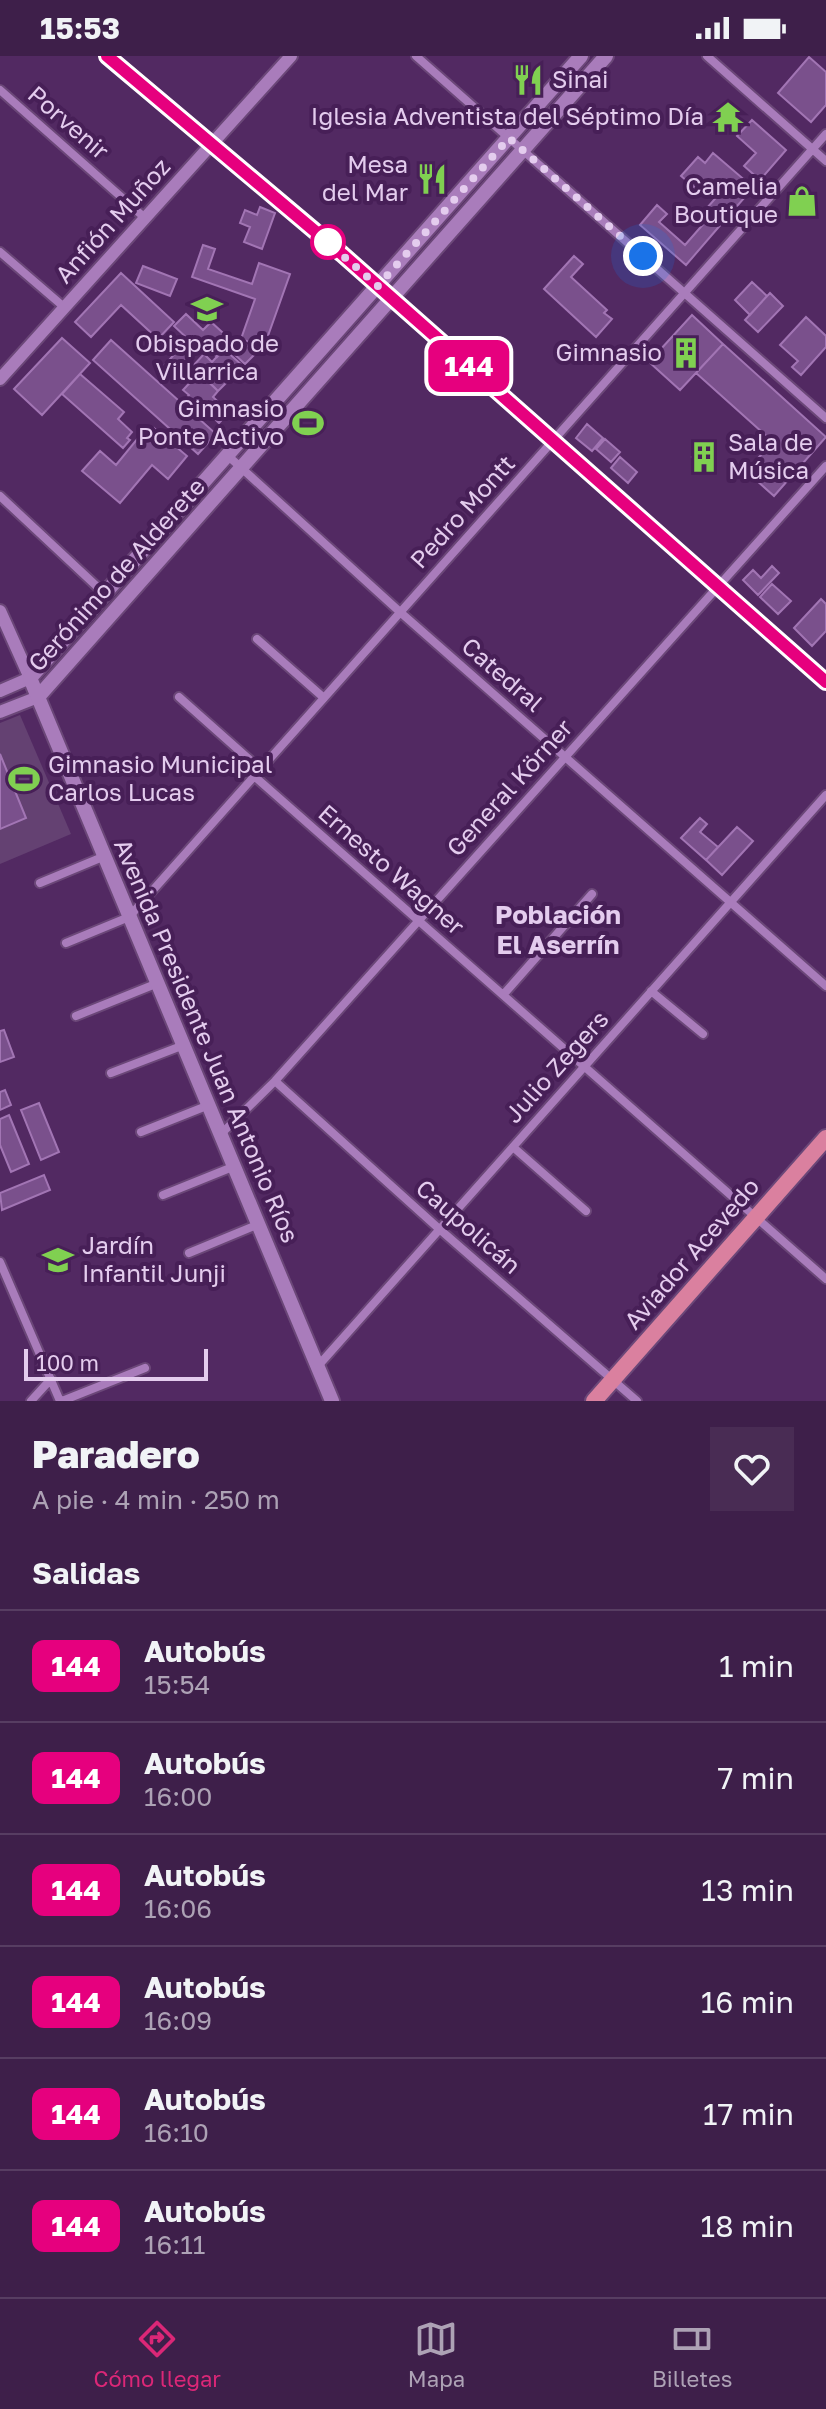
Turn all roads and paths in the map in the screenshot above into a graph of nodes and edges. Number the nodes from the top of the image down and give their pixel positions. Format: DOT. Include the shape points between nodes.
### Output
graph roads {
  1 [pos="107,56"];
  2 [pos="291,56"];
  3 [pos="416,56"];
  4 [pos="581,56"];
  5 [pos="606,56"];
  6 [pos="707,56"];
  7 [pos="0,90"];
  8 [pos="826,134"];
  9 [pos="509,138"];
  10 [pos="211,144"];
  11 [pos="812,149"];
  12 [pos="522,150"];
  13 [pos="826,161"];
  14 [pos="145,218"];
  15 [pos="0,252"];
  16 [pos="378,286"];
  17 [pos="684,293"];
  18 [pos="392,299"];
  19 [pos="64,307"];
  20 [pos="0,379"];
  21 [pos="826,418"];
  22 [pos="553,441"];
  23 [pos="226,454"];
  24 [pos="826,466"];
  25 [pos="242,468"];
  26 [pos="0,496"];
  27 [pos="718,587"];
  28 [pos="105,594"];
  29 [pos="0,611"];
  30 [pos="400,612"];
  31 [pos="257,639"];
  32 [pos="30,678"];
  33 [pos="826,682"];
  34 [pos="0,691"];
  35 [pos="38,697"];
  36 [pos="179,697"];
  37 [pos="324,698"];
  38 [pos="0,712"];
  39 [pos="564,757"];
  40 [pos="257,773"];
  41 [pos="826,795"];
  42 [pos="105,856"];
  43 [pos="40,883"];
  44 [pos="592,894"];
  45 [pos="731,902"];
  46 [pos="129,917"];
  47 [pos="419,921"];
  48 [pos="66,943"];
  49 [pos="158,983"];
  50 [pos="826,986"];
  51 [pos="651,991"];
  52 [pos="503,995"];
  53 [pos="76,1016"];
  54 [pos="703,1034"];
  55 [pos="184,1045"];
  56 [pos="584,1067"];
  57 [pos="111,1073"];
  58 [pos="275,1081"];
  59 [pos="209,1105"];
  60 [pos="141,1132"];
  61 [pos="221,1134"];
  62 [pos="826,1138"];
  63 [pos="513,1147"];
  64 [pos="235,1166"];
  65 [pos="163,1195"];
  66 [pos="586,1211"];
  67 [pos="756,1218"];
  68 [pos="259,1224"];
  69 [pos="439,1229"];
  70 [pos="189,1253"];
  71 [pos="0,1262"];
  72 [pos="826,1279"];
  73 [pos="317,1367"];
  74 [pos="145,1368"];
  75 [pos="51,1379"];
  76 [pos="613,1380"];
  77 [pos="31,1401"];
  78 [pos="61,1401"];
  79 [pos="332,1401"];
  80 [pos="594,1401"];
  81 [pos="637,1401"];
  1 -- 10 [label="main road"];
  2 -- 10 [label="street, Anfión Muñoz"];
  3 -- 9 [label="street"];
  4 -- 9 [label="main road, Gerónimo de Alderete"];
  5 -- 12 [label="main road, Gerónimo de Alderete"];
  6 -- 11 [label="street"];
  7 -- 14 [label="street, Porvenir"];
  8 -- 11 [label="street, Pedro Montt"];
  9 -- 12 [label="street"];
  9 -- 16 [label="main road, Gerónimo de Alderete"];
  10 -- 14 [label="street, Anfión Muñoz"];
  10 -- 16 [label="main road"];
  11 -- 13 [label="street"];
  11 -- 17 [label="street, Pedro Montt"];
  12 -- 17 [label="street"];
  12 -- 18 [label="main road, Gerónimo de Alderete"];
  14 -- 19 [label="street, Anfión Muñoz"];
  15 -- 19 [label="street"];
  16 -- 18 [label="main road"];
  16 -- 23 [label="main road, Gerónimo de Alderete"];
  17 -- 21 [label="street"];
  17 -- 22 [label="street, Pedro Montt"];
  18 -- 22 [label="main road"];
  18 -- 25 [label="main road, Gerónimo de Alderete"];
  19 -- 20 [label="street, Anfión Muñoz"];
  22 -- 27 [label="main road"];
  22 -- 30 [label="street, Pedro Montt"];
  23 -- 25 [label="street, Catedral"];
  23 -- 28 [label="main road, Gerónimo de Alderete"];
  24 -- 27 [label="street, General Körner"];
  25 -- 30 [label="street, Catedral"];
  25 -- 35 [label="main road, Gerónimo de Alderete"];
  26 -- 28 [label="street"];
  27 -- 33 [label="main road"];
  27 -- 39 [label="street, General Körner"];
  28 -- 32 [label="main road, Gerónimo de Alderete"];
  29 -- 32 [label="street, Avenida Presidente Juan Antonio Ríos"];
  30 -- 37 [label="street, Pedro Montt"];
  30 -- 39 [label="street, Catedral"];
  31 -- 37 [label="street"];
  32 -- 34 [label="street, Gerónimo de Alderete"];
  32 -- 35 [label="main road, Avenida Presidente Juan Antonio Ríos"];
  35 -- 38 [label="street, Gerónimo de Alderete"];
  35 -- 42 [label="main road, Avenida Presidente Juan Antonio Ríos"];
  36 -- 40 [label="street, Ernesto Wagner"];
  37 -- 40 [label="street, Pedro Montt"];
  39 -- 45 [label="street, Catedral"];
  39 -- 47 [label="street, General Körner"];
  40 -- 46 [label="street, Pedro Montt"];
  40 -- 47 [label="street, Ernesto Wagner"];
  41 -- 45 [label="street, Julio Zegers"];
  42 -- 43 [label="street"];
  42 -- 46 [label="main road, Avenida Presidente Juan Antonio Ríos"];
  44 -- 52 [label="street"];
  45 -- 50 [label="street, Catedral"];
  45 -- 51 [label="street, Julio Zegers"];
  46 -- 48 [label="street"];
  46 -- 49 [label="main road, Avenida Presidente Juan Antonio Ríos"];
  47 -- 52 [label="street, Ernesto Wagner"];
  47 -- 58 [label="street, General Körner"];
  49 -- 53 [label="street"];
  49 -- 55 [label="main road, Avenida Presidente Juan Antonio Ríos"];
  51 -- 54 [label="street"];
  51 -- 56 [label="street, Julio Zegers"];
  52 -- 56 [label="street, Ernesto Wagner"];
  55 -- 57 [label="street"];
  55 -- 59 [label="main road, Avenida Presidente Juan Antonio Ríos"];
  56 -- 63 [label="street, Julio Zegers"];
  56 -- 67 [label="street, Ernesto Wagner"];
  58 -- 61 [label="street, General Körner"];
  58 -- 69 [label="street, Caupolicán"];
  59 -- 60 [label="street"];
  59 -- 61 [label="main road, Avenida Presidente Juan Antonio Ríos"];
  61 -- 64 [label="main road, Avenida Presidente Juan Antonio Ríos"];
  62 -- 67 [label="main road, Aviador Acevedo"];
  63 -- 66 [label="street"];
  63 -- 69 [label="street, Julio Zegers"];
  64 -- 65 [label="street"];
  64 -- 68 [label="main road, Avenida Presidente Juan Antonio Ríos"];
  67 -- 72 [label="street, Ernesto Wagner"];
  67 -- 76 [label="main road, Aviador Acevedo"];
  68 -- 70 [label="street"];
  68 -- 73 [label="main road, Avenida Presidente Juan Antonio Ríos"];
  69 -- 73 [label="street, Julio Zegers"];
  69 -- 76 [label="street, Caupolicán"];
  71 -- 75 [label="street"];
  73 -- 79 [label="main road, Avenida Presidente Juan Antonio Ríos"];
  74 -- 78 [label="street"];
  75 -- 77 [label="street"];
  75 -- 78 [label="street"];
  76 -- 80 [label="main road, Aviador Acevedo"];
  76 -- 81 [label="street, Caupolicán"];
}
